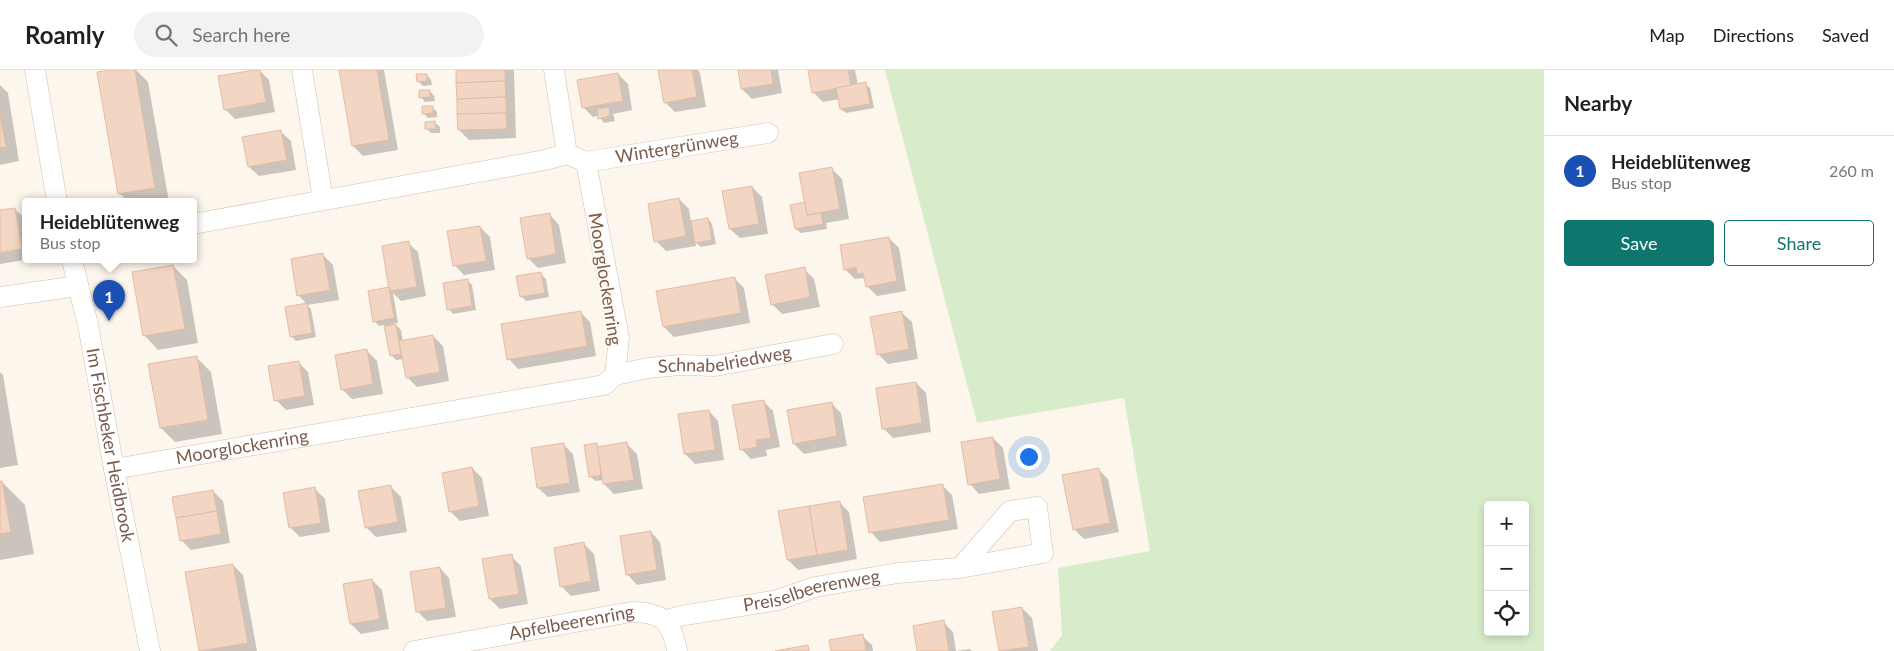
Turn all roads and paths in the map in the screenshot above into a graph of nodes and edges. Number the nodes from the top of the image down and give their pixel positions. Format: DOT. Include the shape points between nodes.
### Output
graph roads {
  1 [pos="35,70"];
  2 [pos="302,70"];
  3 [pos="544,70"];
  4 [pos="554,70"];
  5 [pos="558,97"];
  6 [pos="768,134"];
  7 [pos="567,154"];
  8 [pos="586,162"];
  9 [pos="57,198"];
  10 [pos="324,200"];
  11 [pos="197,223"];
  12 [pos="73,263"];
  13 [pos="78,286"];
  14 [pos="0,297"];
  15 [pos="833,344"];
  16 [pos="615,375"];
  17 [pos="114,469"];
  18 [pos="960,568"];
  19 [pos="665,621"];
  20 [pos="150,651"];
  21 [pos="414,651"];
  22 [pos="677,651"];
  1 -- 9 [label="street"];
  2 -- 10 [label="street"];
  3 -- 5 [label="street"];
  4 -- 5 [label="street"];
  5 -- 7 [label="street"];
  6 -- 8 [label="street, Wintergrünweg"];
  7 -- 8 [label="street"];
  7 -- 10 [label="street"];
  8 -- 16 [label="street, Moorglockenring" via="619,338"];
  10 -- 11 [label="street"];
  12 -- 13 [label="street, Im Fischbeker Heidbrook"];
  13 -- 14 [label="street"];
  13 -- 17 [label="street, Im Fischbeker Heidbrook"];
  15 -- 16 [label="street, Schnabelriedweg" via="715,366 680,365"];
  16 -- 17 [label="street, Moorglockenring" via="604,385"];
  17 -- 20 [label="street, Im Fischbeker Heidbrook"];
  18 -- 19 [label="street, Preiselbeerenweg" via="898,573 815,587 778,600"];
  19 -- 21 [label="street, Apfelbeerenring" via="655,615 630,612"];
  19 -- 22 [label="street" via="673,631"];
}
